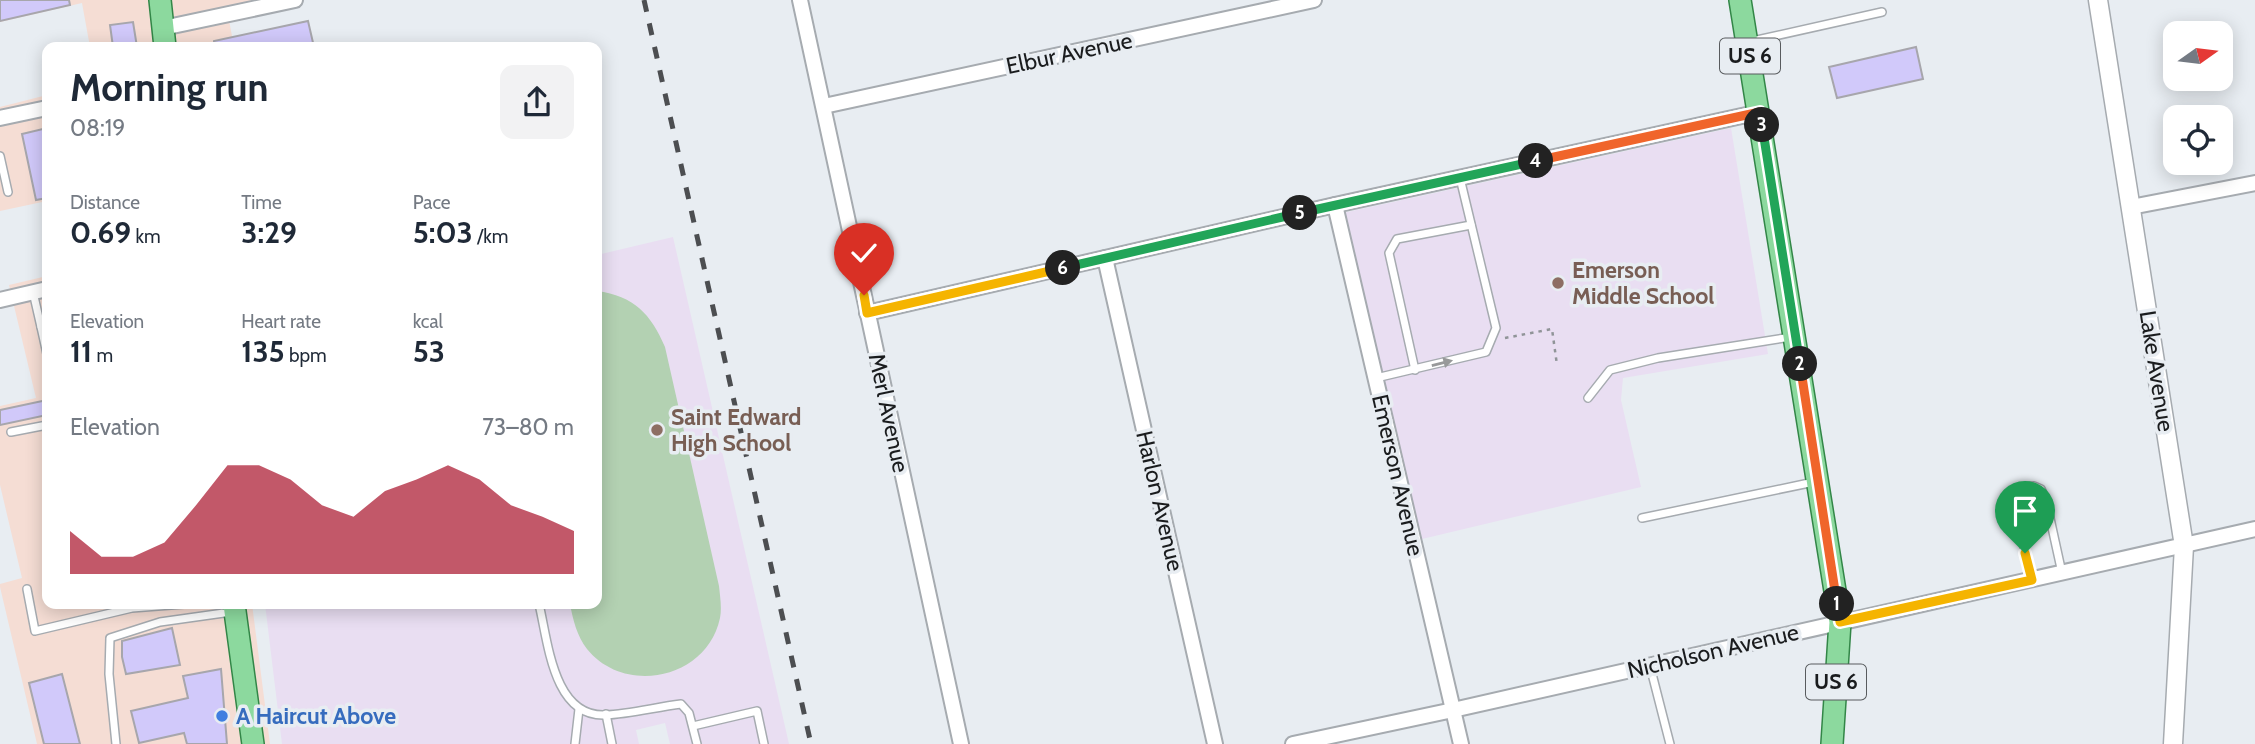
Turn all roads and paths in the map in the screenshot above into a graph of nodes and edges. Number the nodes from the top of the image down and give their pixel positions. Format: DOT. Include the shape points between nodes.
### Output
graph roads {
  1 [pos="160,0"];
  2 [pos="295,0"];
  3 [pos="800,0"];
  4 [pos="1314,0"];
  5 [pos="1741,0"];
  6 [pos="2098,0"];
  7 [pos="233,6"];
  8 [pos="1881,12"];
  9 [pos="164,38"];
  10 [pos="1748,42"];
  11 [pos="824,106"];
  12 [pos="42,109"];
  13 [pos="1760,112"];
  14 [pos="0,118"];
  15 [pos="0,156"];
  16 [pos="1460,178"];
  17 [pos="2255,183"];
  18 [pos="8,191"];
  19 [pos="1335,205"];
  20 [pos="2131,207"];
  21 [pos="1471,225"];
  22 [pos="1105,258"];
  23 [pos="40,291"];
  24 [pos="0,300"];
  25 [pos="42,308"];
  26 [pos="867,313"];
  27 [pos="1795,336"];
  28 [pos="1502,338"];
  29 [pos="1557,365"];
  30 [pos="1415,370"];
  31 [pos="1375,379"];
  32 [pos="1588,398"];
  33 [pos="42,426"];
  34 [pos="11,432"];
  35 [pos="1818,481"];
  36 [pos="1642,518"];
  37 [pos="2255,529"];
  38 [pos="2184,546"];
  39 [pos="2062,573"];
  40 [pos="2032,580"];
  41 [pos="27,589"];
  42 [pos="128,609"];
  43 [pos="225,609"];
  44 [pos="235,609"];
  45 [pos="540,609"];
  46 [pos="1840,622"];
  47 [pos="1650,665"];
  48 [pos="579,709"];
  49 [pos="1453,710"];
  50 [pos="606,714"];
  51 [pos="693,726"];
  52 [pos="116,744"];
  53 [pos="253,744"];
  54 [pos="575,744"];
  55 [pos="612,744"];
  56 [pos="697,744"];
  57 [pos="764,744"];
  58 [pos="961,744"];
  59 [pos="1215,744"];
  60 [pos="1293,744"];
  61 [pos="1461,744"];
  62 [pos="1671,744"];
  63 [pos="1832,744"];
  64 [pos="2174,744"];
  1 -- 9 [label="main road"];
  2 -- 7 [label="street"];
  3 -- 11 [label="street, Merl Avenue"];
  4 -- 11 [label="street, Elbur Avenue"];
  5 -- 10 [label="main road, US 6"];
  6 -- 20 [label="street, Lake Avenue"];
  7 -- 9 [label="street"];
  8 -- 10 [label="lane"];
  10 -- 13 [label="main road, US 6"];
  11 -- 26 [label="street, Merl Avenue"];
  12 -- 14 [label="street"];
  13 -- 16 [label="street"];
  13 -- 27 [label="main road, US 6"];
  15 -- 18 [label="lane"];
  16 -- 19 [label="street"];
  16 -- 21 [label="lane"];
  17 -- 20 [label="street"];
  19 -- 22 [label="street"];
  19 -- 31 [label="street, Emerson Avenue"];
  20 -- 38 [label="street, Lake Avenue"];
  30 -- 21 [label="lane, one-way" via="1486,352 1496,328"];
  21 -- 30 [label="lane" via="1397,239 1389,253"];
  22 -- 26 [label="street"];
  22 -- 59 [label="street, Harlon Avenue"];
  23 -- 24 [label="street"];
  23 -- 25 [label="lane"];
  26 -- 58 [label="street, Merl Avenue"];
  27 -- 32 [label="lane" via="1610,370"];
  27 -- 35 [label="main road, US 6"];
  28 -- 29 [label="path" via="1552,330"];
  30 -- 31 [label="lane"];
  31 -- 49 [label="street, Emerson Avenue"];
  33 -- 34 [label="lane"];
  35 -- 36 [label="lane"];
  35 -- 46 [label="main road, US 6"];
  37 -- 38 [label="street, Nicholson Avenue"];
  38 -- 39 [label="street, Nicholson Avenue"];
  38 -- 64 [label="street, Lake Avenue"];
  39 -- 40 [label="street, Nicholson Avenue"];
  39 -- 40 [label="lane" via="2046,500 2041,489 2025,487 2016,499 2015,511"];
  40 -- 46 [label="street, Nicholson Avenue"];
  41 -- 42 [label="lane" via="35,631"];
  43 -- 52 [label="lane" via="110,638 108,674"];
  44 -- 53 [label="main road"];
  45 -- 48 [label="lane" via="557,680"];
  46 -- 47 [label="street, Nicholson Avenue"];
  46 -- 63 [label="main road, US 6"];
  47 -- 49 [label="street, Nicholson Avenue"];
  47 -- 62 [label="lane"];
  48 -- 50 [label="lane"];
  48 -- 54 [label="lane"];
  49 -- 60 [label="street, Nicholson Avenue"];
  49 -- 61 [label="street, Emerson Avenue"];
  50 -- 51 [label="lane" via="681,704"];
  50 -- 55 [label="lane"];
  51 -- 56 [label="lane"];
  51 -- 57 [label="lane" via="757,711"];
}
